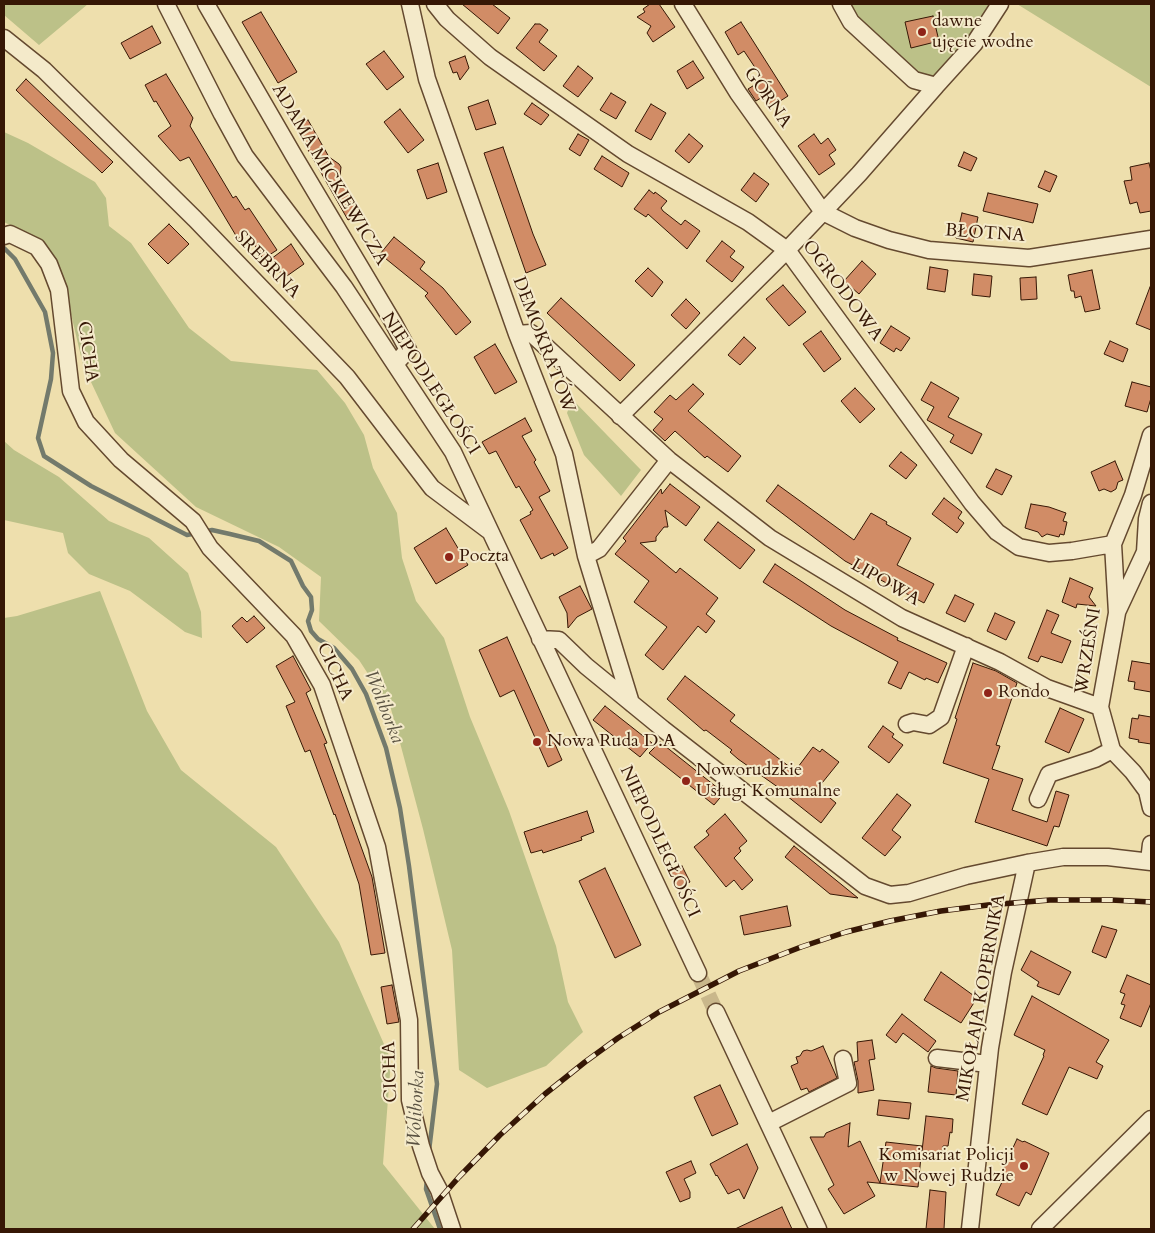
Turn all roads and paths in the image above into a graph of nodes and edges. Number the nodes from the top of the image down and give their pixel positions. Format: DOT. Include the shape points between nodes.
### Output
graph roads {
  1 [pos="166,4"];
  2 [pos="206,4"];
  3 [pos="410,4"];
  4 [pos="435,4"];
  5 [pos="683,4"];
  6 [pos="841,4"];
  7 [pos="1000,4"];
  8 [pos="4,38"];
  9 [pos="936,86"];
  10 [pos="823,212"];
  11 [pos="7,235"];
  12 [pos="1151,239"];
  13 [pos="787,250"];
  14 [pos="517,334"];
  15 [pos="395,364"];
  16 [pos="620,416"];
  17 [pos="1151,435"];
  18 [pos="669,460"];
  19 [pos="1151,504"];
  20 [pos="490,531"];
  21 [pos="1112,544"];
  22 [pos="1148,552"];
  23 [pos="586,556"];
  24 [pos="1117,613"];
  25 [pos="540,639"];
  26 [pos="966,646"];
  27 [pos="631,702"];
  28 [pos="1100,707"];
  29 [pos="908,724"];
  30 [pos="1112,750"];
  31 [pos="1038,799"];
  32 [pos="1151,808"];
  33 [pos="1151,844"];
  34 [pos="1150,862"];
  35 [pos="1027,863"];
  36 [pos="698,973"];
  37 [pos="716,1012"];
  38 [pos="937,1058"];
  39 [pos="843,1059"];
  40 [pos="988,1064"];
  41 [pos="1151,1119"];
  42 [pos="769,1123"];
  43 [pos="452,1229"];
  44 [pos="818,1229"];
  45 [pos="970,1229"];
  46 [pos="1040,1229"];
  1 -- 15 [label="street, NIEPODLEGŁOŚCI" via="245,156 344,287"];
  2 -- 15 [label="street, ADAMA MICKIEWICZA" via="408,350"];
  3 -- 14 [label="street, DEMOKRATÓW" via="427,79"];
  4 -- 13 [label="street, OGRODOWA" via="447,19 498,63 628,154 748,222"];
  5 -- 10 [label="street, GÓRNA" via="738,93"];
  6 -- 9 [label="street" via="851,22 914,80"];
  7 -- 9 [label="street" via="974,44"];
  8 -- 20 [label="street, SREBRNA" via="44,70 347,377 432,488"];
  9 -- 10 [label="street"];
  10 -- 12 [label="street, BŁOTNA" via="889,240 929,250 992,256 1029,258"];
  10 -- 13 [label="street"];
  11 -- 43 [label="street, CICHA" via="37,247 49,264 59,290 71,391 86,422 121,460 192,521 210,548 294,636 322,685 378,847 409,1020 410,1100 430,1174 440,1190"];
  13 -- 16 [label="street"];
  13 -- 21 [label="street, OGRODOWA" via="972,503 997,532 1018,547 1049,553"];
  14 -- 16 [label="street, LIPOWA" via="531,333"];
  14 -- 23 [label="street, DEMOKRATÓW" via="564,454"];
  15 -- 20 [label="street, NIEPODLEGŁOŚCI" via="453,452"];
  16 -- 18 [label="street, LIPOWA"];
  17 -- 21 [label="street" via="1133,495"];
  18 -- 23 [label="street" via="599,549"];
  18 -- 26 [label="street, LIPOWA" via="770,538 902,618"];
  19 -- 22 [label="street" via="1147,519"];
  20 -- 25 [label="street, NIEPODLEGŁOŚCI"];
  21 -- 24 [label="street, WRZEŚNI"];
  22 -- 24 [label="street"];
  23 -- 27 [label="street, DEMOKRATÓW"];
  24 -- 28 [label="street, WRZEŚNI"];
  25 -- 27 [label="street" via="559,640"];
  25 -- 36 [label="street, NIEPODLEGŁOŚCI"];
  26 -- 28 [label="street, LIPOWA" via="1047,688"];
  26 -- 29 [label="street" via="941,716 929,725"];
  27 -- 35 [label="street" via="865,886 890,895 909,893"];
  28 -- 30 [label="street, WRZEŚNI"];
  30 -- 31 [label="street" via="1049,774"];
  30 -- 32 [label="street, WRZEŚNI" via="1147,791"];
  33 -- 34 [label="street"];
  34 -- 35 [label="street" via="1108,857 1063,857"];
  35 -- 40 [label="street, MIKOŁAJA KOPERNIKA" via="1003,972"];
  37 -- 42 [label="street"];
  38 -- 40 [label="street"];
  39 -- 42 [label="street" via="848,1083"];
  40 -- 45 [label="street, MIKOŁAJA KOPERNIKA"];
  41 -- 46 [label="street"];
  42 -- 44 [label="street"];
}
